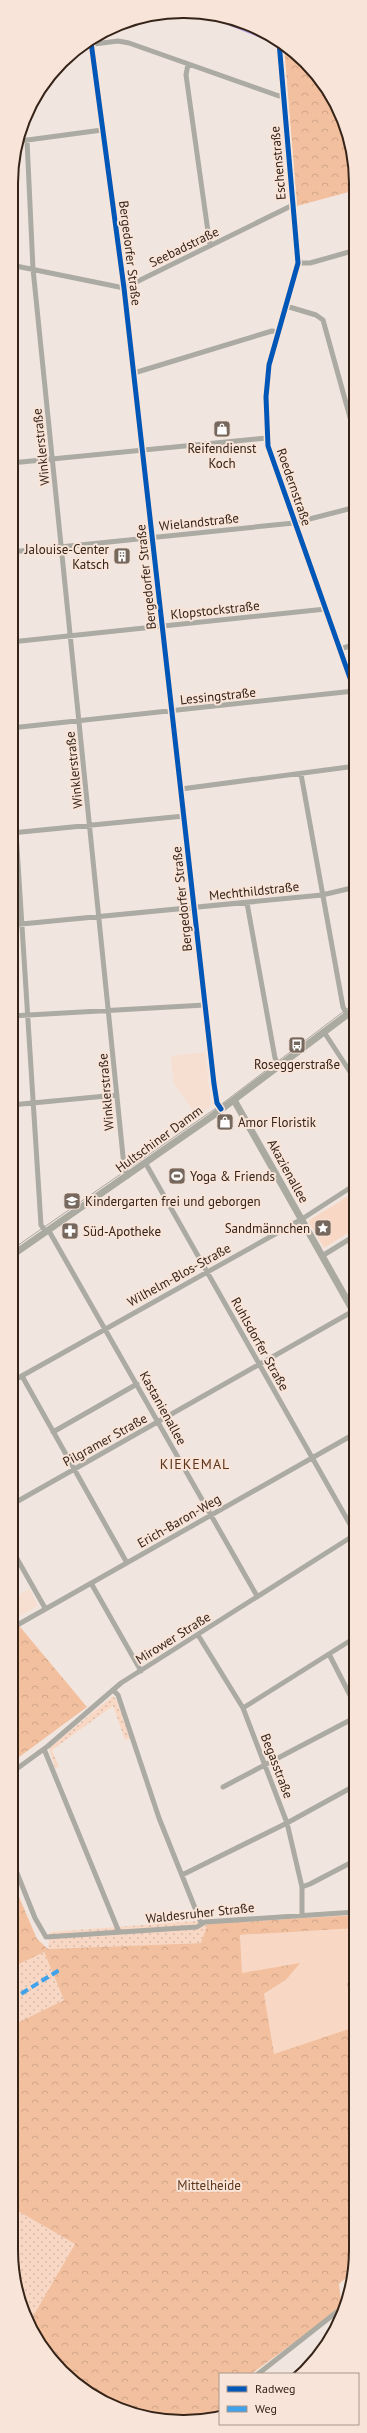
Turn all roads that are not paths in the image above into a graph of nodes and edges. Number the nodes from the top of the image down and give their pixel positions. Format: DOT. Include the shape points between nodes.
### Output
graph roads {
  1 [pos="97,42"];
  2 [pos="90,48"];
  3 [pos="280,49"];
  4 [pos="188,64"];
  5 [pos="283,94"];
  6 [pos="102,130"];
  7 [pos="27,140"];
  8 [pos="293,205"];
  9 [pos="210,246"];
  10 [pos="349,252"];
  11 [pos="298,263"];
  12 [pos="18,266"];
  13 [pos="33,269"];
  14 [pos="294,280"];
  15 [pos="124,288"];
  16 [pos="286,306"];
  17 [pos="278,332"];
  18 [pos="134,373"];
  19 [pos="349,414"];
  20 [pos="267,438"];
  21 [pos="142,450"];
  22 [pos="53,459"];
  23 [pos="18,462"];
  24 [pos="349,509"];
  25 [pos="294,523"];
  26 [pos="153,538"];
  27 [pos="62,547"];
  28 [pos="18,551"];
  29 [pos="326,609"];
  30 [pos="162,627"];
  31 [pos="72,636"];
  32 [pos="18,641"];
  33 [pos="349,646"];
  34 [pos="340,649"];
  35 [pos="349,675"];
  36 [pos="349,694"];
  37 [pos="172,712"];
  38 [pos="80,721"];
  39 [pos="18,727"];
  40 [pos="349,767"];
  41 [pos="301,774"];
  42 [pos="181,790"];
  43 [pos="184,816"];
  44 [pos="91,825"];
  45 [pos="18,833"];
  46 [pos="18,873"];
  47 [pos="349,889"];
  48 [pos="322,895"];
  49 [pos="247,903"];
  50 [pos="194,908"];
  51 [pos="100,917"];
  52 [pos="18,924"];
  53 [pos="23,924"];
  54 [pos="205,1005"];
  55 [pos="109,1010"];
  56 [pos="347,1014"];
  57 [pos="18,1016"];
  58 [pos="28,1016"];
  59 [pos="324,1032"];
  60 [pos="279,1066"];
  61 [pos="349,1070"];
  62 [pos="117,1094"];
  63 [pos="234,1100"];
  64 [pos="34,1103"];
  65 [pos="18,1104"];
  66 [pos="221,1109"];
  67 [pos="146,1164"];
  68 [pos="128,1176"];
  69 [pos="349,1189"];
  70 [pos="302,1219"];
  71 [pos="47,1232"];
  72 [pos="349,1239"];
  73 [pos="18,1251"];
  74 [pos="322,1256"];
  75 [pos="207,1272"];
  76 [pos="349,1302"];
  77 [pos="349,1315"];
  78 [pos="106,1329"];
  79 [pos="260,1366"];
  80 [pos="22,1376"];
  81 [pos="18,1378"];
  82 [pos="136,1384"];
  83 [pos="159,1423"];
  84 [pos="53,1432"];
  85 [pos="349,1437"];
  86 [pos="312,1458"];
  87 [pos="75,1470"];
  88 [pos="18,1501"];
  89 [pos="210,1516"];
  90 [pos="349,1523"];
  91 [pos="349,1539"];
  92 [pos="18,1560"];
  93 [pos="127,1563"];
  94 [pos="91,1583"];
  95 [pos="257,1596"];
  96 [pos="45,1608"];
  97 [pos="18,1624"];
  98 [pos="198,1635"];
  99 [pos="349,1642"];
  100 [pos="329,1654"];
  101 [pos="141,1671"];
  102 [pos="114,1691"];
  103 [pos="349,1693"];
  104 [pos="243,1708"];
  105 [pos="349,1721"];
  106 [pos="44,1749"];
  107 [pos="265,1766"];
  108 [pos="18,1768"];
  109 [pos="223,1787"];
  110 [pos="349,1789"];
  111 [pos="287,1823"];
  112 [pos="349,1864"];
  113 [pos="182,1875"];
  114 [pos="18,1876"];
  115 [pos="302,1886"];
  116 [pos="349,1912"];
  117 [pos="302,1915"];
  118 [pos="201,1923"];
  119 [pos="119,1932"];
  120 [pos="336,2312"];
  121 [pos="259,2373"];
  1 -- 4 [label="street" via="129,43"];
  2 -- 6 [label="street, Bergedorfer Straße"];
  3 -- 5 [label="street, Eschenstraße"];
  4 -- 5 [label="street" via="279,96"];
  4 -- 9 [label="street" via="186,75"];
  5 -- 8 [label="street, Eschenstraße"];
  6 -- 7 [label="street"];
  6 -- 15 [label="street, Bergedorfer Straße"];
  7 -- 13 [label="street, Winklerstraße"];
  8 -- 9 [label="street, Seebadstraße"];
  8 -- 11 [label="street, Eschenstraße"];
  9 -- 15 [label="street, Seebadstraße"];
  10 -- 11 [label="street" via="310,263"];
  11 -- 14 [label="street, Eschenstraße"];
  12 -- 13 [label="street"];
  13 -- 15 [label="street"];
  13 -- 22 [label="street, Winklerstraße"];
  14 -- 16 [label="street, Roedernstraße"];
  15 -- 18 [label="street, Bergedorfer Straße"];
  16 -- 17 [label="street, Roedernstraße"];
  16 -- 19 [label="street" via="316,315 323,320"];
  17 -- 18 [label="street" via="272,331"];
  17 -- 20 [label="street, Roedernstraße" via="267,380"];
  18 -- 21 [label="street, Bergedorfer Straße"];
  20 -- 21 [label="street"];
  20 -- 25 [label="street, Roedernstraße"];
  21 -- 22 [label="street"];
  21 -- 26 [label="street, Bergedorfer Straße"];
  22 -- 23 [label="street"];
  22 -- 27 [label="street, Winklerstraße"];
  24 -- 25 [label="street, Wielandstraße"];
  25 -- 26 [label="street, Wielandstraße"];
  25 -- 29 [label="street, Roedernstraße"];
  26 -- 27 [label="street, Wielandstraße"];
  26 -- 30 [label="street, Bergedorfer Straße"];
  27 -- 28 [label="street, Wielandstraße"];
  27 -- 31 [label="street, Winklerstraße"];
  29 -- 30 [label="street, Klopstockstraße"];
  29 -- 34 [label="street, Roedernstraße"];
  30 -- 31 [label="street, Klopstockstraße"];
  30 -- 37 [label="street, Bergedorfer Straße"];
  31 -- 32 [label="street, Klopstockstraße"];
  31 -- 38 [label="street, Winklerstraße"];
  33 -- 34 [label="street"];
  34 -- 35 [label="street, Roedernstraße"];
  36 -- 37 [label="street, Lessingstraße"];
  37 -- 38 [label="street, Lessingstraße"];
  37 -- 42 [label="street, Bergedorfer Straße"];
  38 -- 39 [label="street, Lessingstraße"];
  38 -- 44 [label="street, Winklerstraße"];
  40 -- 41 [label="street"];
  41 -- 42 [label="street"];
  41 -- 48 [label="street"];
  42 -- 43 [label="street, Bergedorfer Straße"];
  43 -- 44 [label="street"];
  43 -- 50 [label="street, Bergedorfer Straße"];
  44 -- 45 [label="street"];
  44 -- 51 [label="street, Winklerstraße"];
  46 -- 53 [label="street, Kastanienallee"];
  47 -- 48 [label="street, Mechthildstraße"];
  48 -- 49 [label="street, Mechthildstraße"];
  48 -- 56 [label="street" via="343,1007"];
  49 -- 50 [label="street, Mechthildstraße"];
  49 -- 60 [label="street" via="275,1059"];
  50 -- 51 [label="street, Mechthildstraße"];
  50 -- 54 [label="street, Bergedorfer Straße"];
  51 -- 53 [label="street, Mechthildstraße"];
  51 -- 55 [label="street, Winklerstraße"];
  52 -- 53 [label="street, Mechthildstraße"];
  53 -- 58 [label="street, Kastanienallee"];
  54 -- 55 [label="street"];
  54 -- 66 [label="street, Bergedorfer Straße" via="215,1090 217,1103"];
  55 -- 58 [label="street"];
  55 -- 62 [label="street, Winklerstraße"];
  56 -- 59 [label="main road, Hultschiner Damm"];
  57 -- 58 [label="street"];
  58 -- 64 [label="street, Kastanienallee"];
  59 -- 60 [label="main road, Hultschiner Damm"];
  59 -- 61 [label="street"];
  60 -- 63 [label="main road, Hultschiner Damm"];
  62 -- 64 [label="street"];
  62 -- 68 [label="street, Winklerstraße" via="124,1166"];
  63 -- 66 [label="main road, Hultschiner Damm"];
  63 -- 70 [label="main road, Akazienallee"];
  64 -- 65 [label="street"];
  64 -- 71 [label="street, Kastanienallee" via="41,1225"];
  66 -- 67 [label="main road, Hultschiner Damm"];
  67 -- 68 [label="main road, Hultschiner Damm"];
  67 -- 75 [label="street, Ruhlsdorfer Straße"];
  68 -- 71 [label="main road, Hultschiner Damm"];
  69 -- 70 [label="street, Wilhelm-Blos-Straße"];
  70 -- 74 [label="main road, Akazienallee"];
  70 -- 75 [label="street, Wilhelm-Blos-Straße"];
  71 -- 73 [label="main road, Hultschiner Damm"];
  71 -- 78 [label="street, Kastanienallee"];
  72 -- 74 [label="street"];
  74 -- 76 [label="main road, Akazienallee"];
  75 -- 78 [label="street, Wilhelm-Blos-Straße"];
  75 -- 79 [label="street, Ruhlsdorfer Straße"];
  77 -- 79 [label="street, Pilgramer Straße"];
  78 -- 80 [label="street, Wilhelm-Blos-Straße"];
  78 -- 82 [label="street, Kastanienallee"];
  79 -- 83 [label="street, Pilgramer Straße"];
  79 -- 86 [label="street, Ruhlsdorfer Straße"];
  80 -- 81 [label="street, Wilhelm-Blos-Straße"];
  80 -- 84 [label="street"];
  82 -- 83 [label="street, Kastanienallee"];
  82 -- 84 [label="street"];
  83 -- 87 [label="street, Pilgramer Straße"];
  83 -- 89 [label="street, Kastanienallee"];
  84 -- 87 [label="street"];
  85 -- 86 [label="street, Erich-Baron-Weg"];
  86 -- 89 [label="street, Erich-Baron-Weg"];
  86 -- 90 [label="street, Ruhlsdorfer Straße"];
  87 -- 88 [label="street, Pilgramer Straße"];
  87 -- 93 [label="street"];
  89 -- 93 [label="street, Erich-Baron-Weg"];
  89 -- 95 [label="street, Kastanienallee"];
  91 -- 95 [label="street, Mirower Straße"];
  92 -- 96 [label="street"];
  93 -- 94 [label="street, Erich-Baron-Weg"];
  94 -- 96 [label="street, Erich-Baron-Weg"];
  94 -- 101 [label="street"];
  95 -- 98 [label="street, Mirower Straße"];
  96 -- 97 [label="street, Erich-Baron-Weg"];
  98 -- 101 [label="street, Mirower Straße"];
  98 -- 104 [label="street, Begasstraße"];
  99 -- 100 [label="street"];
  100 -- 103 [label="street"];
  100 -- 104 [label="street"];
  101 -- 102 [label="street, Mirower Straße" via="121,1683"];
  102 -- 106 [label="street, Mirower Straße"];
  102 -- 113 [label="street" via="118,1695 159,1818"];
  104 -- 107 [label="street, Begasstraße"];
  105 -- 107 [label="street"];
  106 -- 108 [label="street, Mirower Straße"];
  106 -- 119 [label="street"];
  107 -- 109 [label="street"];
  107 -- 111 [label="street, Begasstraße"];
  110 -- 111 [label="street"];
  111 -- 113 [label="street"];
  111 -- 115 [label="street, Begasstraße"];
  112 -- 115 [label="street"];
  113 -- 118 [label="street"];
  114 -- 119 [label="street, Waldesruher Straße" via="35,1918 46,1937"];
  115 -- 117 [label="street, Begasstraße"];
  116 -- 117 [label="street, Waldesruher Straße"];
  117 -- 118 [label="street, Waldesruher Straße"];
  118 -- 119 [label="street, Waldesruher Straße" via="197,1927"];
  120 -- 121 [label="street"];
}
